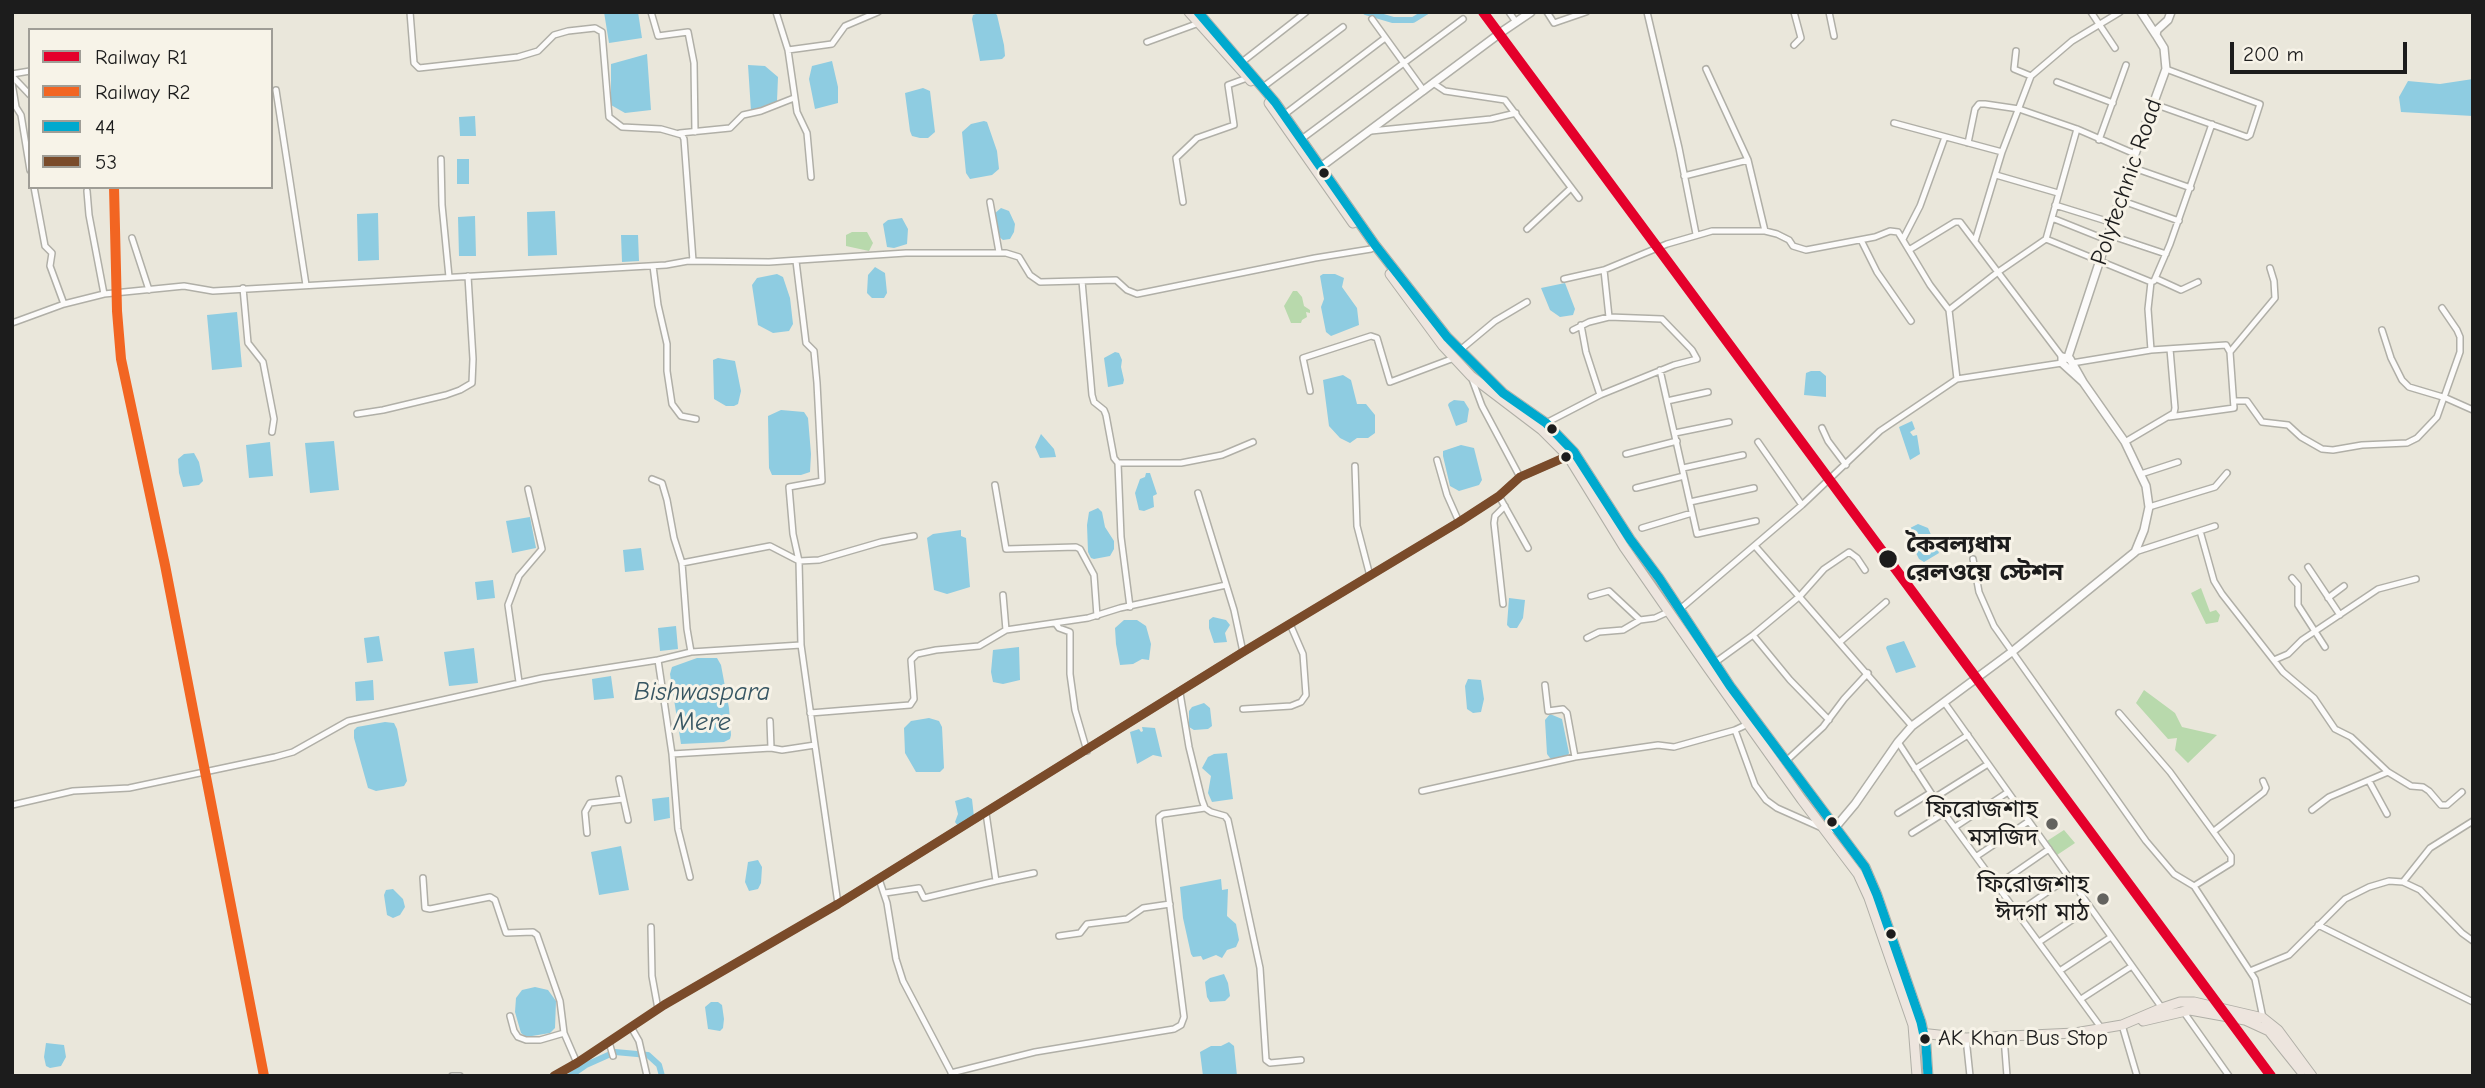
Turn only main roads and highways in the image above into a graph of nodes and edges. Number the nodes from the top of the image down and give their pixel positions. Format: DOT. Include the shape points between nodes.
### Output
graph roads {
  1 [pos="1195,15"];
  2 [pos="1456,354"];
  3 [pos="1675,610"];
  4 [pos="1711,665"];
  5 [pos="1828,830"];
  6 [pos="2126,1023"];
  7 [pos="2263,1023"];
  8 [pos="1919,1033"];
  9 [pos="1917,1076"];
  10 [pos="1928,1076"];
  11 [pos="2304,1076"];
  12 [pos="2312,1076"];
  1 -- 2 [label="highway" via="1270,104 1371,249"];
  1 -- 2 [label="highway" via="1242,62 1303,138"];
  2 -- 3 [label="highway" via="1471,376 1542,430 1567,456 1625,547"];
  2 -- 3 [label="highway" via="1546,423 1574,452"];
  3 -- 4 [label="highway"];
  4 -- 5 [label="highway" via="1748,724"];
  4 -- 5 [label="highway" via="1786,762"];
  5 -- 8 [label="highway" via="1860,878"];
  6 -- 7 [label="highway" via="2183,1011"];
  6 -- 7 [label="highway" via="2179,1002 2194,1002"];
  6 -- 8 [label="highway" via="2004,1037"];
  7 -- 11 [label="highway"];
  7 -- 12 [label="highway" via="2282,1035"];
  8 -- 9 [label="highway"];
  8 -- 10 [label="highway" via="1926,1045"];
}
